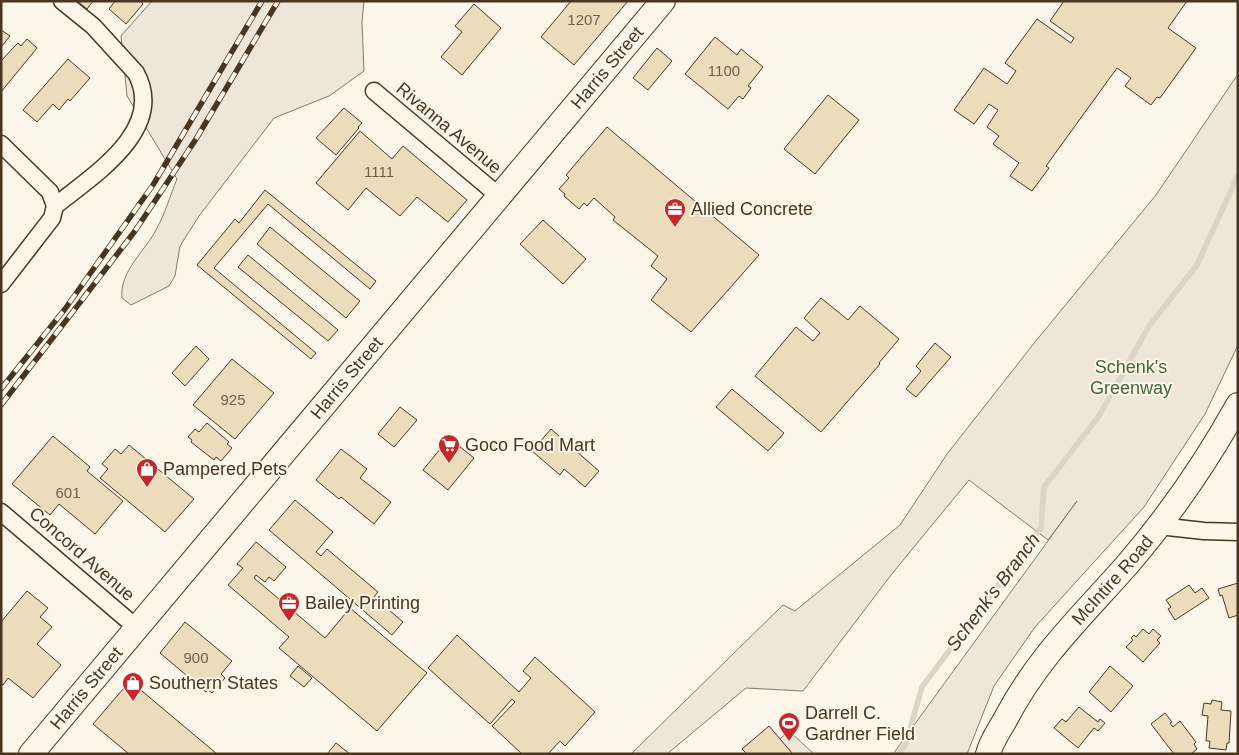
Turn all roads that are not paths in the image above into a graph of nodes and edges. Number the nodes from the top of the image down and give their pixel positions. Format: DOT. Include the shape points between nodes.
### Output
graph roads {
  1 [pos="62,1"];
  2 [pos="663,1"];
  3 [pos="374,91"];
  4 [pos="1,144"];
  5 [pos="498,196"];
  6 [pos="55,206"];
  7 [pos="1,284"];
  8 [pos="1238,405"];
  9 [pos="1,512"];
  10 [pos="1159,526"];
  11 [pos="1238,532"];
  12 [pos="137,628"];
  13 [pos="31,754"];
  14 [pos="988,754"];
  1 -- 6 [label="street" via="93,26 136,73 144,94 144,106 128,142 114,158"];
  2 -- 5 [label="street, Harris Street"];
  3 -- 5 [label="street, Rivanna Avenue"];
  4 -- 6 [label="street" via="50,192"];
  5 -- 12 [label="street, Harris Street"];
  6 -- 7 [label="street" via="52,218"];
  8 -- 10 [label="street, McIntire Road"];
  9 -- 12 [label="street, Concord Avenue"];
  10 -- 11 [label="street"];
  10 -- 14 [label="street, McIntire Road" via="1042,661 1015,700"];
  12 -- 13 [label="street, Harris Street"];
}
